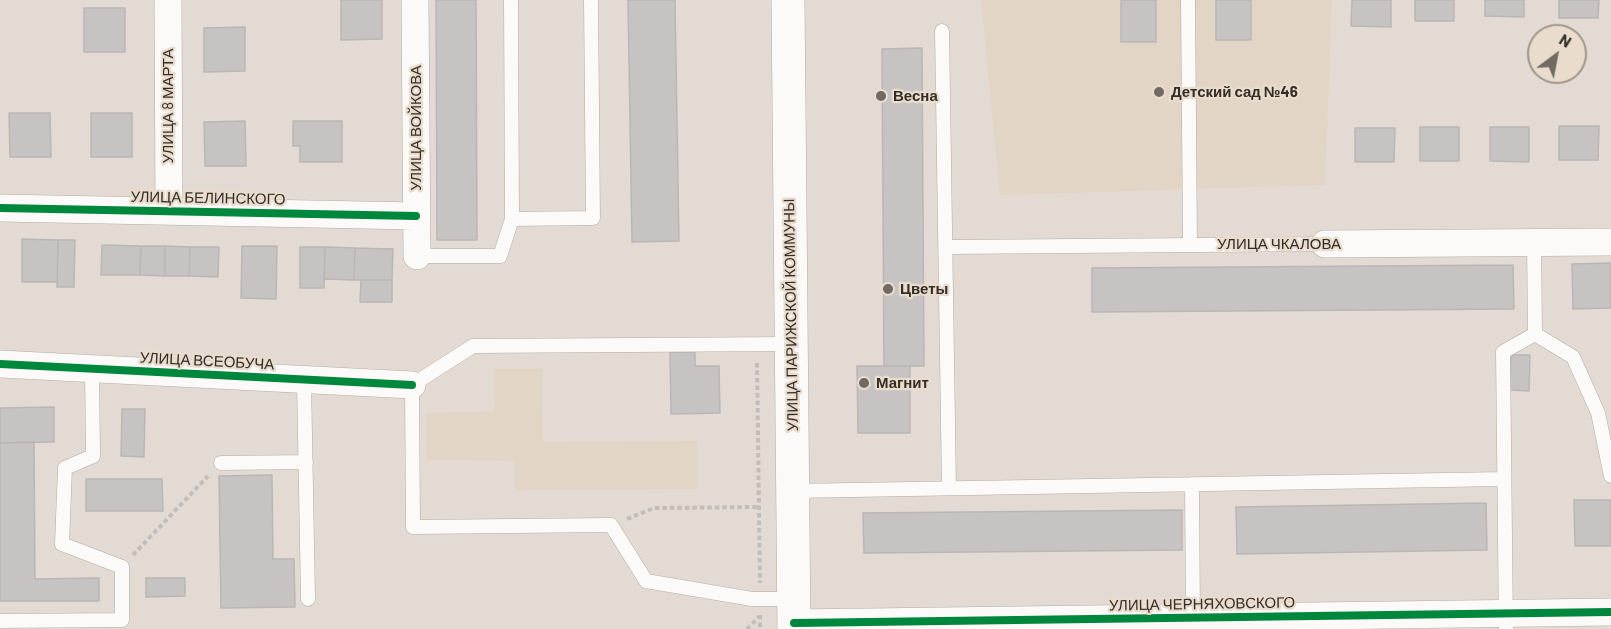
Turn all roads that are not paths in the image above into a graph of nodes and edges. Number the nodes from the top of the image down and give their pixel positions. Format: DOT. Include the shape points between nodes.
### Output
graph roads {
  1 [pos="168,0"];
  2 [pos="415,0"];
  3 [pos="511,0"];
  4 [pos="591,0"];
  5 [pos="788,0"];
  6 [pos="1188,0"];
  7 [pos="942,32"];
  8 [pos="0,208"];
  9 [pos="169,211"];
  10 [pos="416,216"];
  11 [pos="512,219"];
  12 [pos="1534,242"];
  13 [pos="1611,242"];
  14 [pos="1325,244"];
  15 [pos="1190,245"];
  16 [pos="947,247"];
  17 [pos="417,256"];
  18 [pos="1535,334"];
  19 [pos="792,344"];
  20 [pos="0,364"];
  21 [pos="92,369"];
  22 [pos="304,380"];
  23 [pos="412,385"];
  24 [pos="306,462"];
  25 [pos="221,463"];
  26 [pos="1611,476"];
  27 [pos="1504,479"];
  28 [pos="1192,484"];
  29 [pos="949,488"];
  30 [pos="793,491"];
  31 [pos="308,599"];
  32 [pos="1611,612"];
  33 [pos="794,617"];
  34 [pos="1193,618"];
  35 [pos="0,621"];
  36 [pos="1506,621"];
  37 [pos="1220,623"];
  1 -- 9 [label="street, УЛИЦА 8 МАРТА"];
  2 -- 10 [label="street, УЛИЦА ВОЙКОВА"];
  3 -- 11 [label="lane"];
  4 -- 11 [label="lane" via="593,218"];
  5 -- 19 [label="main road, УЛИЦА ПАРИЖСКОЙ КОММУНЫ"];
  6 -- 15 [label="lane"];
  7 -- 16 [label="lane"];
  8 -- 9 [label="street, УЛИЦА БЕЛИНСКОГО"];
  9 -- 10 [label="street, УЛИЦА БЕЛИНСКОГО"];
  10 -- 17 [label="street, УЛИЦА ВОЙКОВА"];
  11 -- 17 [label="lane" via="500,256"];
  12 -- 13 [label="street, УЛИЦА ЧКАЛОВА"];
  12 -- 14 [label="street, УЛИЦА ЧКАЛОВА"];
  12 -- 18 [label="lane"];
  14 -- 15 [label="lane, УЛИЦА ЧКАЛОВА"];
  15 -- 16 [label="lane, УЛИЦА ЧКАЛОВА"];
  16 -- 29 [label="lane"];
  18 -- 26 [label="lane" via="1573,357 1598,412"];
  18 -- 27 [label="lane" via="1503,352"];
  19 -- 23 [label="lane" via="473,346"];
  19 -- 30 [label="main road, УЛИЦА ПАРИЖСКОЙ КОММУНЫ"];
  20 -- 21 [label="street, УЛИЦА ВСЕОБУЧА"];
  21 -- 22 [label="street, УЛИЦА ВСЕОБУЧА"];
  21 -- 35 [label="lane" via="93,456 65,468 62,544 122,567 122,620"];
  22 -- 23 [label="street, УЛИЦА ВСЕОБУЧА"];
  22 -- 24 [label="lane"];
  23 -- 33 [label="lane" via="413,527 611,525 646,581 760,599"];
  24 -- 25 [label="lane"];
  24 -- 31 [label="lane"];
  27 -- 28 [label="lane"];
  27 -- 36 [label="lane"];
  28 -- 29 [label="lane"];
  28 -- 34 [label="lane"];
  29 -- 30 [label="lane"];
  30 -- 33 [label="main road, УЛИЦА ПАРИЖСКОЙ КОММУНЫ"];
  32 -- 36 [label="street, УЛИЦА ЧЕРНЯХОВСКОГО"];
  33 -- 34 [label="street, УЛИЦА ЧЕРНЯХОВСКОГО"];
  34 -- 37 [label="street, УЛИЦА ЧЕРНЯХОВСКОГО"];
  36 -- 37 [label="street, УЛИЦА ЧЕРНЯХОВСКОГО"];
}
